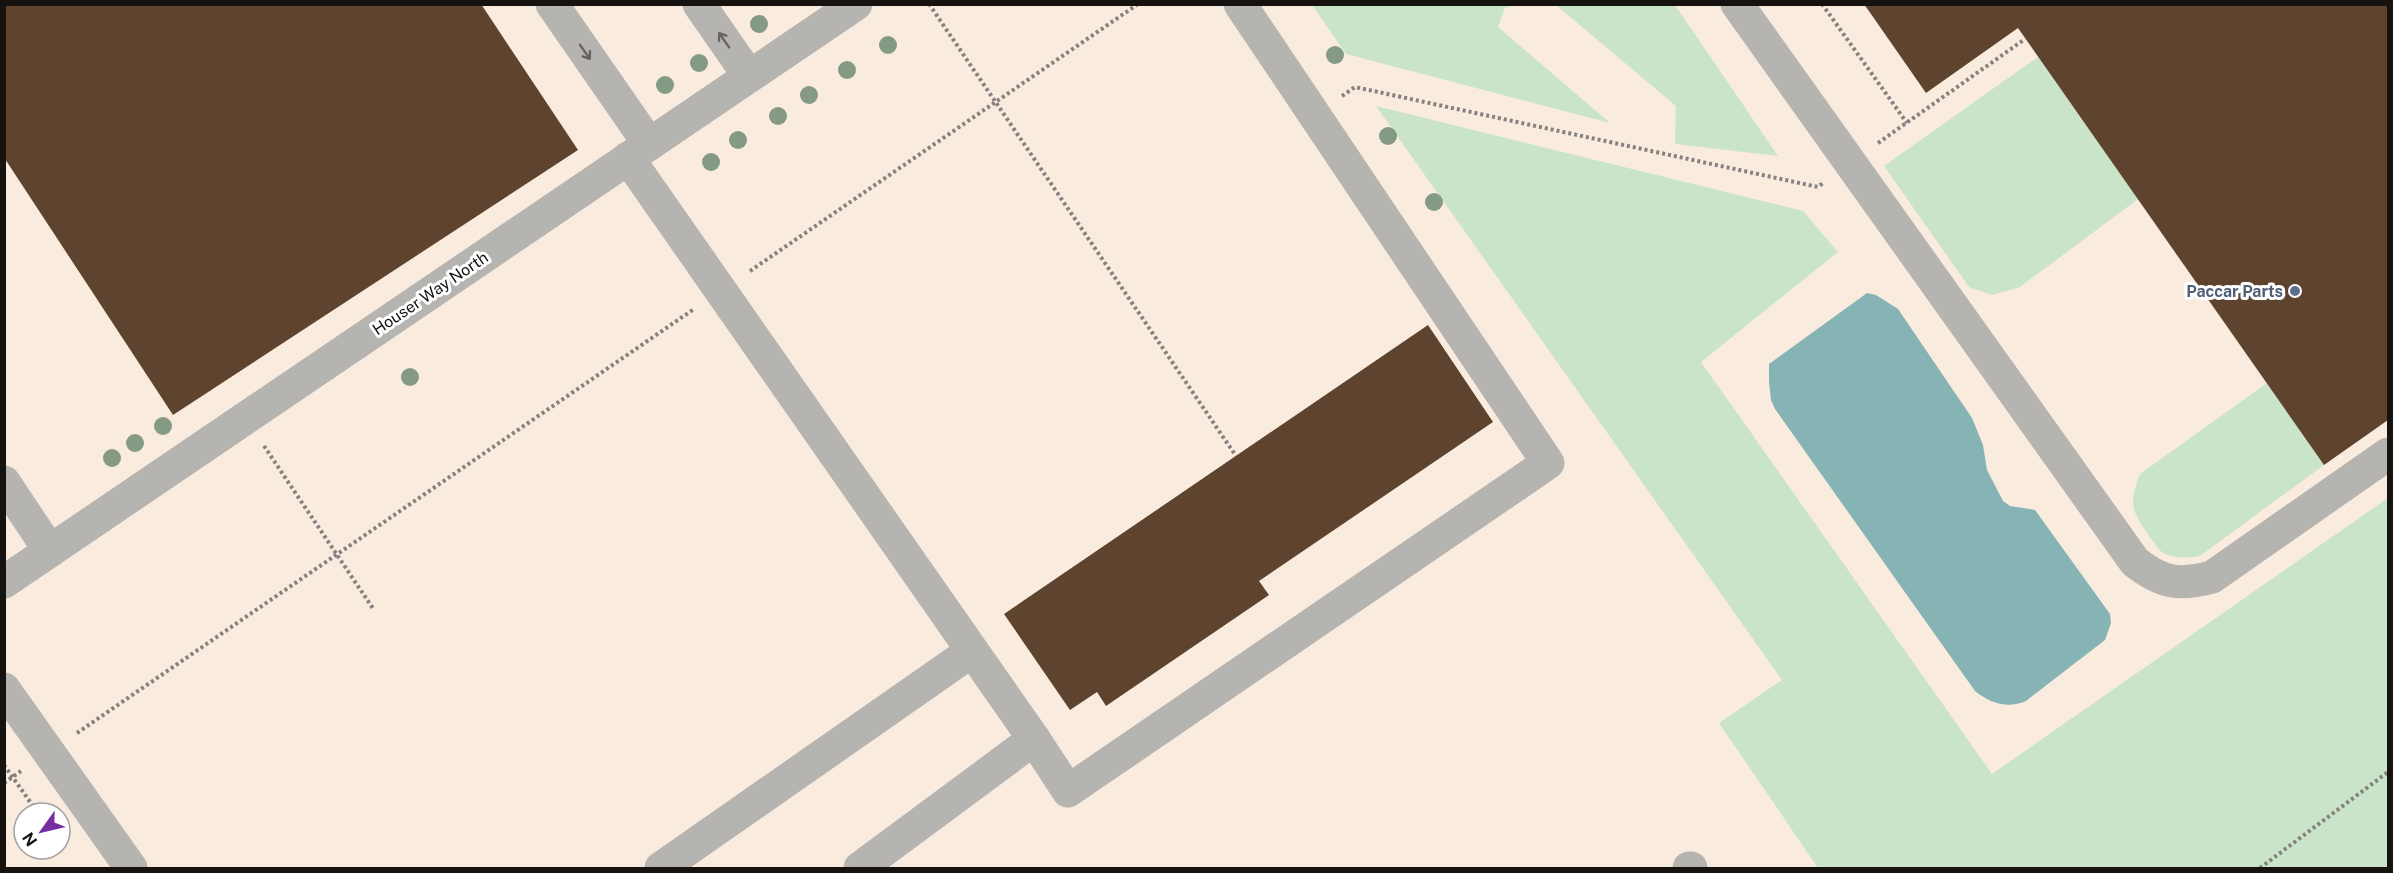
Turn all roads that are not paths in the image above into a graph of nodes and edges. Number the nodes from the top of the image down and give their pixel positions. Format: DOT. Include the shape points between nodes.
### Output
graph roads {
  1 [pos="552,4"];
  2 [pos="699,4"];
  3 [pos="856,4"];
  4 [pos="1240,4"];
  5 [pos="1737,4"];
  6 [pos="749,76"];
  7 [pos="639,151"];
  8 [pos="2388,454"];
  9 [pos="4,482"];
  10 [pos="50,551"];
  11 [pos="4,582"];
  12 [pos="972,651"];
  13 [pos="4,689"];
  14 [pos="1034,739"];
  15 [pos="131,868"];
  16 [pos="661,868"];
  17 [pos="860,868"];
  1 -- 7 [label="lane, one-way"];
  6 -- 2 [label="lane, one-way"];
  3 -- 6 [label="lane, Houser Way North"];
  4 -- 14 [label="lane" via="1548,463 1068,791"];
  5 -- 8 [label="lane" via="2135,562 2152,575 2192,583 2212,577"];
  6 -- 7 [label="lane, Houser Way North"];
  7 -- 10 [label="lane, Houser Way North"];
  7 -- 12 [label="lane" via="721,291"];
  9 -- 10 [label="lane"];
  10 -- 11 [label="lane, Houser Way North"];
  12 -- 14 [label="lane"];
  12 -- 16 [label="lane"];
  13 -- 15 [label="lane"];
  14 -- 17 [label="lane"];
}
